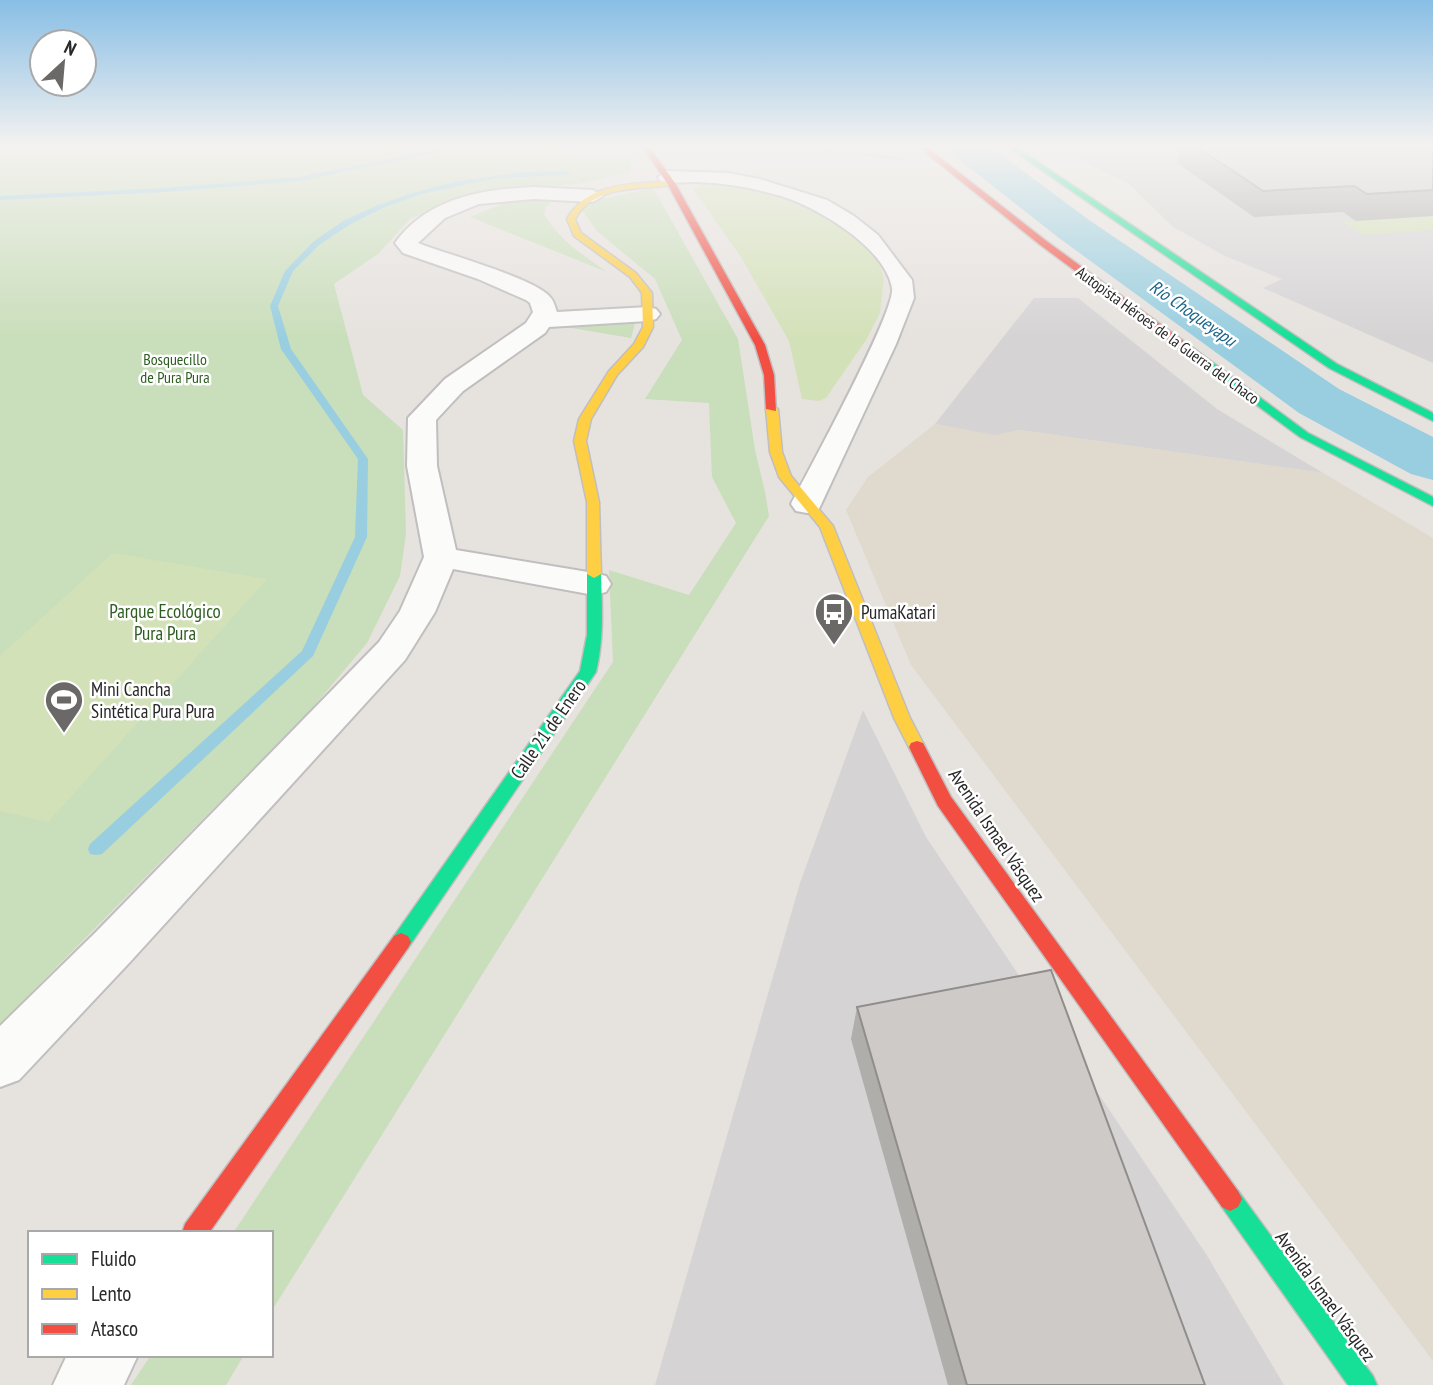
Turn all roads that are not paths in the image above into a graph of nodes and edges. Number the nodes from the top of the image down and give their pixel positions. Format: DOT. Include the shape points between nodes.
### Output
graph roads {
  1 [pos="450,210"];
  2 [pos="575,210"];
  3 [pos="685,210"];
  4 [pos="830,210"];
  5 [pos="1001,210"];
  6 [pos="1101,210"];
  7 [pos="648,314"];
  8 [pos="538,324"];
  9 [pos="639,345"];
  10 [pos="1433,418"];
  11 [pos="1433,502"];
  12 [pos="807,504"];
  13 [pos="441,557"];
  14 [pos="594,584"];
  15 [pos="0,1062"];
  16 [pos="195,1231"];
  17 [pos="105,1357"];
  18 [pos="85,1385"];
  19 [pos="1364,1385"];
  1 -- 8 [label="street" via="436,215 406,243 534,295 545,312"];
  2 -- 7 [label="main road" via="571,226 633,275 647,293"];
  3 -- 12 [label="main road, Avenida Ismael Vásquez" via="760,345 769,375 776,452 785,477"];
  4 -- 12 [label="street" via="878,247 900,278 904,293 884,346"];
  5 -- 11 [label="main road, Autopista Héroes de la Guerra del Chaco" via="1304,435"];
  6 -- 10 [label="main road" via="1333,366"];
  7 -- 8 [label="street"];
  7 -- 9 [label="main road, Calle 21 de Enero" via="648,327"];
  8 -- 9 [label="street"];
  8 -- 13 [label="street" via="454,385 422,418 422,466"];
  9 -- 14 [label="main road, Calle 21 de Enero" via="613,373 585,419 580,441 593,502"];
  12 -- 19 [label="main road, Avenida Ismael Vásquez" via="826,526 902,719 944,801"];
  13 -- 14 [label="street"];
  13 -- 15 [label="street" via="417,612 392,651"];
  14 -- 16 [label="main road, Calle 21 de Enero" via="595,648 588,672"];
  17 -- 18 [label="street"];
}
